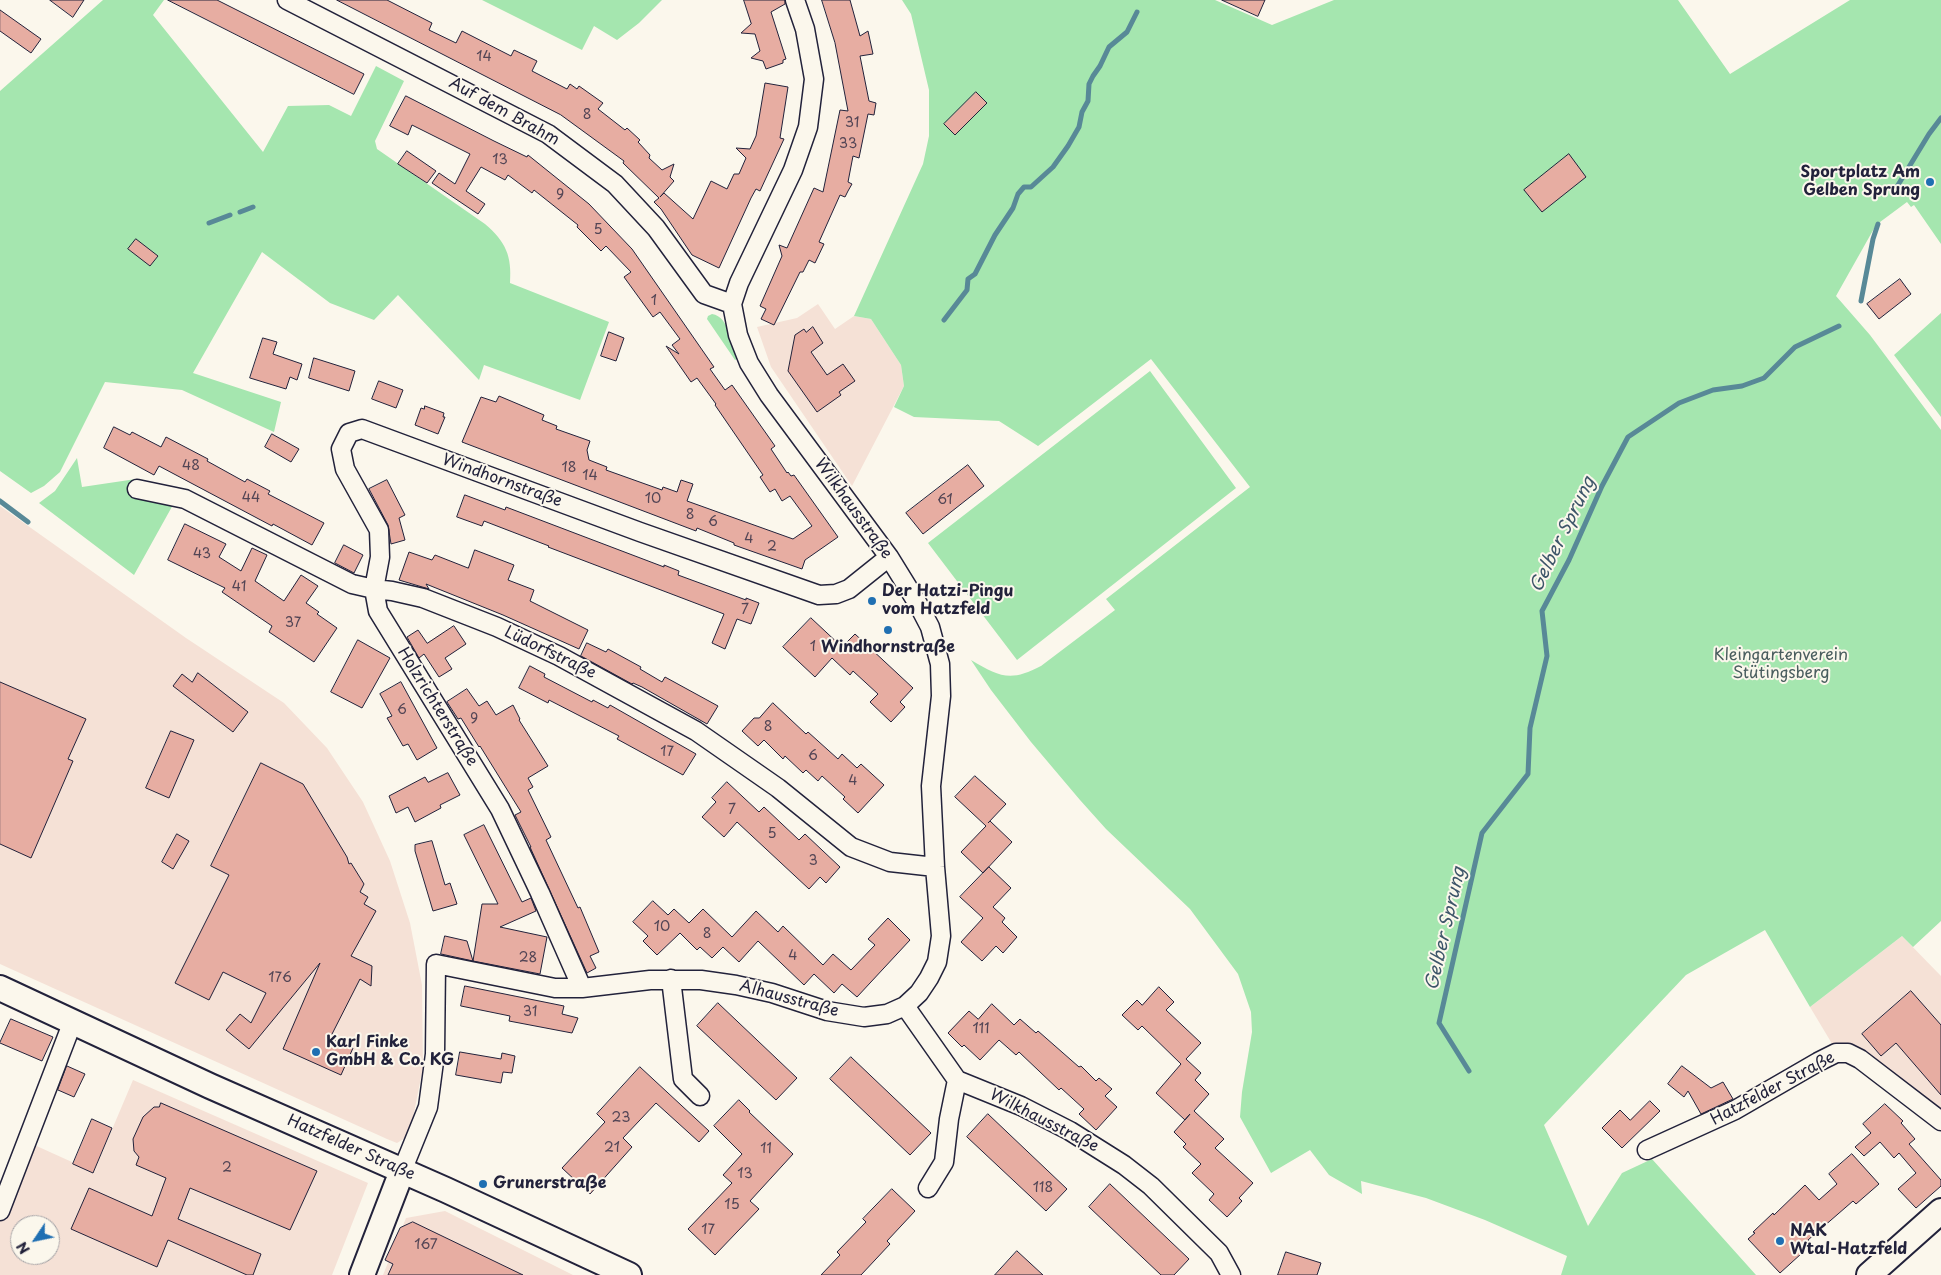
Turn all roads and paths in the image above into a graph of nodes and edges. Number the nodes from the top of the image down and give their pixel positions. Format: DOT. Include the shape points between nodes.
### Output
graph roads {
  1 [pos="286,0"];
  2 [pos="795,0"];
  3 [pos="732,304"];
  4 [pos="362,429"];
  5 [pos="137,489"];
  6 [pos="889,557"];
  7 [pos="374,590"];
  8 [pos="935,866"];
  9 [pos="671,979"];
  10 [pos="0,988"];
  11 [pos="582,988"];
  12 [pos="905,1006"];
  13 [pos="73,1021"];
  14 [pos="957,1080"];
  15 [pos="700,1096"];
  16 [pos="1941,1121"];
  17 [pos="1648,1150"];
  18 [pos="402,1171"];
  19 [pos="928,1188"];
  20 [pos="0,1211"];
  21 [pos="1941,1211"];
  22 [pos="362,1275"];
  23 [pos="629,1275"];
  24 [pos="1231,1275"];
  25 [pos="1869,1275"];
  1 -- 3 [label="street, Auf dem Brahm" via="548,134 615,184 656,228 704,294"];
  2 -- 3 [label="street" via="805,29 814,79 808,127 793,170"];
  3 -- 6 [label="street, Wilkhausstraße" via="738,335 754,371"];
  4 -- 6 [label="street, Windhornstraße" via="819,595 849,589"];
  4 -- 7 [label="street, Holzrichterstraße" via="349,433 341,449 345,469 379,530 380,558"];
  5 -- 7 [label="street, Lüdorfstraße" via="184,500 352,584"];
  6 -- 8 [label="street, Wilkhausstraße" via="930,627 940,664 941,696 931,786"];
  7 -- 8 [label="street, Lüdorfstraße" via="423,598 497,627 568,661 696,731 778,788 851,847 890,862"];
  7 -- 11 [label="street, Holzrichterstraße" via="378,611 500,809"];
  8 -- 12 [label="street, Wilkhausstraße" via="941,936 937,962 919,993"];
  9 -- 11 [label="street, Alhausstraße"];
  9 -- 12 [label="street, Alhausstraße" via="736,985 827,1011 864,1017 887,1014"];
  9 -- 15 [label="street" via="683,1079"];
  10 -- 13 [label="main road, Hatzfelder Straße"];
  11 -- 18 [label="street, Alhausstraße" via="555,988 436,964 435,1054 428,1107"];
  12 -- 14 [label="street"];
  13 -- 18 [label="main road, Hatzfelder Straße"];
  13 -- 20 [label="street"];
  14 -- 19 [label="street" via="944,1162"];
  14 -- 24 [label="street, Wilkhausstraße" via="1021,1106 1070,1131 1124,1165 1151,1186 1205,1239"];
  16 -- 17 [label="street, Hatzfelder Straße" via="1860,1059 1848,1053 1836,1054 1735,1110"];
  18 -- 22 [label="main road"];
  18 -- 23 [label="main road, Hatzfelder Straße"];
  21 -- 25 [label="main road"];
}
